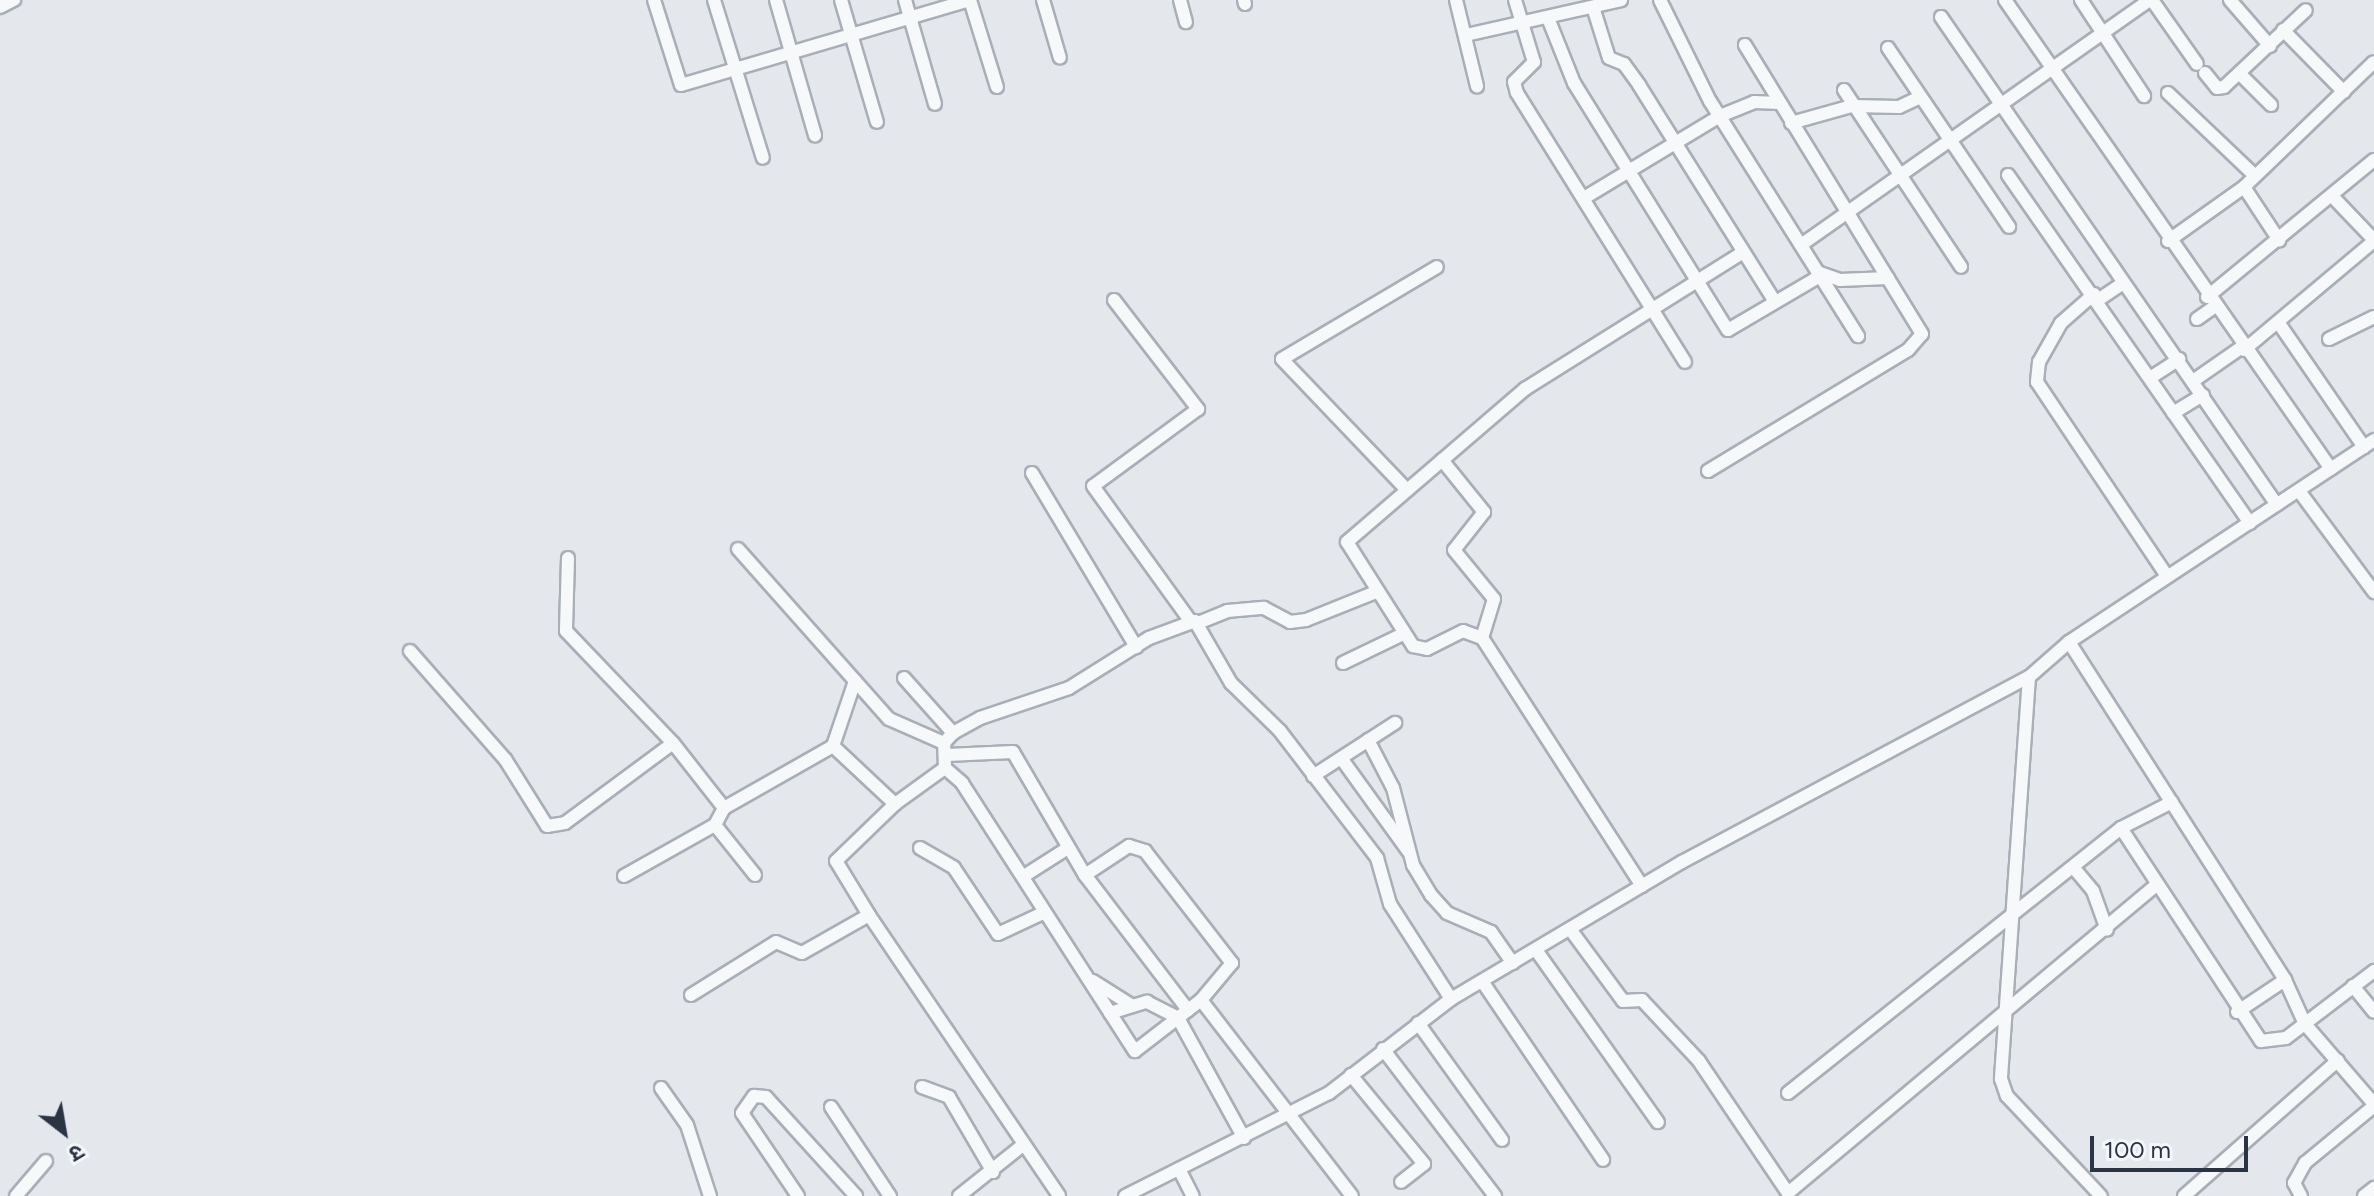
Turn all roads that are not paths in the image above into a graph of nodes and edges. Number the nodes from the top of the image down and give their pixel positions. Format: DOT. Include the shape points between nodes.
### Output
graph roads {
  1 [pos="14,0"];
  2 [pos="654,0"];
  3 [pos="714,0"];
  4 [pos="776,0"];
  5 [pos="841,0"];
  6 [pos="905,0"];
  7 [pos="970,0"];
  8 [pos="1043,0"];
  9 [pos="1180,0"];
  10 [pos="1456,0"];
  11 [pos="1515,0"];
  12 [pos="1621,0"];
  13 [pos="1660,0"];
  14 [pos="2005,0"];
  15 [pos="2081,0"];
  16 [pos="2151,0"];
  17 [pos="2230,0"];
  18 [pos="1576,6"];
  19 [pos="0,7"];
  20 [pos="1593,7"];
  21 [pos="2306,10"];
  22 [pos="1941,17"];
  23 [pos="910,18"];
  24 [pos="1548,18"];
  25 [pos="1186,22"];
  26 [pos="1523,25"];
  27 [pos="2283,30"];
  28 [pos="2102,33"];
  29 [pos="1466,35"];
  30 [pos="851,36"];
  31 [pos="1745,45"];
  32 [pos="2270,46"];
  33 [pos="1888,48"];
  34 [pos="791,53"];
  35 [pos="1060,58"];
  36 [pos="2374,62"];
  37 [pos="736,69"];
  38 [pos="2051,69"];
  39 [pos="2240,74"];
  40 [pos="1477,86"];
  41 [pos="997,87"];
  42 [pos="1844,90"];
  43 [pos="2344,92"];
  44 [pos="2168,93"];
  45 [pos="2144,96"];
  46 [pos="1920,97"];
  47 [pos="1780,103"];
  48 [pos="935,104"];
  49 [pos="1997,105"];
  50 [pos="2271,105"];
  51 [pos="1852,106"];
  52 [pos="1720,116"];
  53 [pos="877,122"];
  54 [pos="1791,123"];
  55 [pos="815,135"];
  56 [pos="1948,140"];
  57 [pos="1674,144"];
  58 [pos="763,158"];
  59 [pos="2374,160"];
  60 [pos="1629,171"];
  61 [pos="2253,174"];
  62 [pos="1898,175"];
  63 [pos="2008,175"];
  64 [pos="2244,187"];
  65 [pos="2333,197"];
  66 [pos="1584,198"];
  67 [pos="1846,213"];
  68 [pos="2009,227"];
  69 [pos="2279,240"];
  70 [pos="2374,240"];
  71 [pos="2168,241"];
  72 [pos="1801,245"];
  73 [pos="1743,252"];
  74 [pos="1437,267"];
  75 [pos="1961,267"];
  76 [pos="1819,274"];
  77 [pos="1888,278"];
  78 [pos="1696,279"];
  79 [pos="2123,283"];
  80 [pos="2096,297"];
  81 [pos="1114,300"];
  82 [pos="1775,302"];
  83 [pos="2211,302"];
  84 [pos="1651,307"];
  85 [pos="2374,317"];
  86 [pos="2197,319"];
  87 [pos="2278,322"];
  88 [pos="1858,336"];
  89 [pos="2329,339"];
  90 [pos="2243,348"];
  91 [pos="2179,359"];
  92 [pos="1685,362"];
  93 [pos="2150,378"];
  94 [pos="2193,381"];
  95 [pos="2203,395"];
  96 [pos="2173,413"];
  97 [pos="2369,443"];
  98 [pos="1442,460"];
  99 [pos="2331,469"];
  100 [pos="1708,471"];
  101 [pos="1032,473"];
  102 [pos="1407,490"];
  103 [pos="2299,491"];
  104 [pos="2277,505"];
  105 [pos="2250,523"];
  106 [pos="738,549"];
  107 [pos="568,558"];
  108 [pos="2167,576"];
  109 [pos="1376,592"];
  110 [pos="2374,592"];
  111 [pos="1193,621"];
  112 [pos="1403,634"];
  113 [pos="1482,638"];
  114 [pos="2069,642"];
  115 [pos="1136,647"];
  116 [pos="410,651"];
  117 [pos="1343,663"];
  118 [pos="2029,677"];
  119 [pos="904,678"];
  120 [pos="855,681"];
  121 [pos="1395,723"];
  122 [pos="1368,740"];
  123 [pos="673,743"];
  124 [pos="833,746"];
  125 [pos="947,750"];
  126 [pos="1341,758"];
  127 [pos="1313,776"];
  128 [pos="2172,802"];
  129 [pos="895,804"];
  130 [pos="724,808"];
  131 [pos="715,825"];
  132 [pos="2121,828"];
  133 [pos="920,848"];
  134 [pos="1068,848"];
  135 [pos="1410,853"];
  136 [pos="2073,867"];
  137 [pos="755,875"];
  138 [pos="1085,875"];
  139 [pos="624,876"];
  140 [pos="1024,876"];
  141 [pos="2157,884"];
  142 [pos="1642,886"];
  143 [pos="1043,913"];
  144 [pos="869,915"];
  145 [pos="2008,917"];
  146 [pos="1570,929"];
  147 [pos="2107,930"];
  148 [pos="1536,950"];
  149 [pos="1513,963"];
  150 [pos="2374,971"];
  151 [pos="1087,978"];
  152 [pos="2285,980"];
  153 [pos="1482,981"];
  154 [pos="2353,986"];
  155 [pos="691,995"];
  156 [pos="1451,999"];
  157 [pos="1201,1000"];
  158 [pos="1131,1005"];
  159 [pos="2237,1012"];
  160 [pos="2374,1012"];
  161 [pos="1110,1013"];
  162 [pos="1183,1014"];
  163 [pos="2004,1015"];
  164 [pos="1418,1023"];
  165 [pos="2305,1024"];
  166 [pos="1383,1049"];
  167 [pos="2338,1060"];
  168 [pos="1351,1075"];
  169 [pos="922,1087"];
  170 [pos="661,1088"];
  171 [pos="1788,1093"];
  172 [pos="2374,1105"];
  173 [pos="831,1107"];
  174 [pos="1286,1118"];
  175 [pos="1658,1122"];
  176 [pos="1244,1138"];
  177 [pos="1502,1140"];
  178 [pos="1023,1145"];
  179 [pos="1603,1160"];
  180 [pos="46,1161"];
  181 [pos="1179,1169"];
  182 [pos="993,1172"];
  183 [pos="1401,1182"];
  184 [pos="2374,1188"];
  185 [pos="16,1196"];
  186 [pos="710,1196"];
  187 [pos="798,1196"];
  188 [pos="856,1196"];
  189 [pos="890,1196"];
  190 [pos="959,1196"];
  191 [pos="1059,1196"];
  192 [pos="1125,1196"];
  193 [pos="1193,1196"];
  194 [pos="1352,1196"];
  195 [pos="1495,1196"];
  196 [pos="2101,1196"];
  197 [pos="2184,1196"];
  198 [pos="2301,1196"];
  199 [pos="2364,1196"];
  1 -- 19 [label="street"];
  2 -- 37 [label="street" via="681,85"];
  3 -- 37 [label="street"];
  4 -- 34 [label="street"];
  5 -- 30 [label="street"];
  6 -- 23 [label="street"];
  7 -- 23 [label="street"];
  7 -- 41 [label="street"];
  8 -- 35 [label="street"];
  9 -- 25 [label="street"];
  10 -- 29 [label="street"];
  11 -- 26 [label="street"];
  12 -- 20 [label="street"];
  13 -- 52 [label="street"];
  14 -- 38 [label="street"];
  15 -- 28 [label="street"];
  16 -- 28 [label="street"];
  16 -- 39 [label="street" via="2221,89"];
  17 -- 32 [label="street"];
  18 -- 20 [label="street"];
  18 -- 24 [label="street"];
  20 -- 57 [label="street" via="1609,58 1624,64"];
  21 -- 27 [label="street"];
  22 -- 49 [label="street"];
  23 -- 30 [label="street"];
  23 -- 48 [label="street"];
  24 -- 26 [label="street"];
  24 -- 60 [label="street" via="1574,83"];
  26 -- 29 [label="street"];
  26 -- 66 [label="street" via="1534,67 1514,87"];
  27 -- 32 [label="street"];
  27 -- 43 [label="street"];
  28 -- 38 [label="street"];
  28 -- 45 [label="street"];
  29 -- 40 [label="street"];
  30 -- 34 [label="street"];
  30 -- 53 [label="street"];
  31 -- 47 [label="street"];
  32 -- 39 [label="street"];
  33 -- 46 [label="street"];
  34 -- 37 [label="street"];
  34 -- 55 [label="street"];
  36 -- 43 [label="street"];
  37 -- 58 [label="street"];
  38 -- 49 [label="street"];
  38 -- 71 [label="street"];
  39 -- 50 [label="street"];
  42 -- 51 [label="street"];
  43 -- 61 [label="street"];
  44 -- 61 [label="street"];
  46 -- 51 [label="street" via="1891,108"];
  46 -- 56 [label="street"];
  47 -- 52 [label="street" via="1754,102"];
  47 -- 54 [label="street"];
  49 -- 56 [label="street"];
  49 -- 79 [label="street"];
  51 -- 54 [label="street"];
  51 -- 62 [label="street"];
  52 -- 57 [label="street"];
  52 -- 72 [label="street"];
  54 -- 67 [label="street"];
  56 -- 62 [label="street"];
  56 -- 68 [label="street"];
  57 -- 60 [label="street"];
  57 -- 73 [label="street"];
  59 -- 65 [label="street"];
  60 -- 66 [label="street"];
  60 -- 78 [label="street"];
  61 -- 64 [label="street"];
  62 -- 67 [label="street"];
  62 -- 75 [label="street"];
  63 -- 80 [label="street"];
  64 -- 69 [label="street"];
  64 -- 71 [label="street"];
  65 -- 69 [label="street"];
  65 -- 70 [label="street"];
  66 -- 84 [label="street"];
  67 -- 72 [label="street"];
  67 -- 77 [label="street"];
  69 -- 83 [label="street"];
  70 -- 87 [label="street"];
  71 -- 83 [label="street"];
  72 -- 76 [label="street"];
  73 -- 78 [label="street"];
  73 -- 82 [label="street"];
  74 -- 102 [label="street" via="1282,359"];
  76 -- 77 [label="street" via="1840,280"];
  76 -- 82 [label="street"];
  76 -- 88 [label="street"];
  77 -- 100 [label="street" via="1918,324 1920,339"];
  78 -- 82 [label="street" via="1728,330"];
  78 -- 84 [label="street"];
  79 -- 80 [label="street"];
  79 -- 91 [label="street"];
  80 -- 93 [label="street"];
  80 -- 108 [label="street" via="2061,323 2039,362 2037,382"];
  81 -- 111 [label="street" via="1198,409 1093,486"];
  83 -- 86 [label="street"];
  83 -- 90 [label="street"];
  84 -- 92 [label="street"];
  84 -- 98 [label="street" via="1525,389"];
  85 -- 89 [label="street"];
  87 -- 90 [label="street"];
  87 -- 97 [label="street"];
  90 -- 94 [label="street"];
  90 -- 99 [label="street"];
  91 -- 93 [label="street"];
  91 -- 94 [label="street"];
  93 -- 96 [label="street"];
  94 -- 95 [label="street"];
  95 -- 96 [label="street"];
  95 -- 104 [label="street"];
  96 -- 105 [label="street"];
  97 -- 99 [label="street"];
  98 -- 102 [label="street"];
  98 -- 113 [label="street" via="1484,512 1454,550 1494,599"];
  99 -- 103 [label="street"];
  101 -- 115 [label="street"];
  102 -- 109 [label="street" via="1347,542"];
  103 -- 104 [label="street"];
  103 -- 110 [label="street"];
  104 -- 105 [label="street"];
  105 -- 108 [label="street"];
  106 -- 120 [label="street"];
  107 -- 123 [label="street" via="566,631"];
  108 -- 114 [label="street"];
  109 -- 111 [label="street" via="1306,620 1290,622 1264,608"];
  109 -- 112 [label="street"];
  111 -- 115 [label="street"];
  111 -- 127 [label="street" via="1231,683 1280,731"];
  112 -- 113 [label="street" via="1419,649 1463,631"];
  112 -- 117 [label="street"];
  113 -- 142 [label="street"];
  114 -- 118 [label="street"];
  114 -- 128 [label="street"];
  115 -- 125 [label="street"];
  116 -- 123 [label="street" via="505,759 547,826 565,823"];
  118 -- 142 [label="street"];
  118 -- 145 [label="street"];
  119 -- 125 [label="street"];
  120 -- 124 [label="street"];
  120 -- 125 [label="street" via="889,719"];
  121 -- 122 [label="street"];
  122 -- 126 [label="street"];
  122 -- 135 [label="street" via="1393,788"];
  123 -- 130 [label="street"];
  124 -- 129 [label="street"];
  124 -- 130 [label="street"];
  125 -- 129 [label="street"];
  125 -- 134 [label="street" via="1011,751"];
  125 -- 140 [label="street" via="962,783"];
  126 -- 127 [label="street"];
  126 -- 135 [label="street"];
  127 -- 156 [label="street" via="1377,858 1390,904"];
  128 -- 132 [label="street"];
  128 -- 152 [label="street"];
  129 -- 144 [label="street" via="836,861"];
  130 -- 131 [label="street"];
  131 -- 137 [label="street"];
  131 -- 139 [label="street"];
  132 -- 136 [label="street"];
  132 -- 141 [label="street"];
  133 -- 143 [label="street" via="954,868 998,934"];
  134 -- 138 [label="street"];
  134 -- 140 [label="street"];
  135 -- 149 [label="street" via="1438,905 1491,932"];
  136 -- 145 [label="street"];
  136 -- 147 [label="street" via="2093,891"];
  138 -- 157 [label="street" via="1129,846 1145,851 1232,963"];
  138 -- 162 [label="street"];
  140 -- 143 [label="street"];
  141 -- 147 [label="street"];
  141 -- 159 [label="street"];
  142 -- 146 [label="street"];
  143 -- 151 [label="street"];
  144 -- 155 [label="street" via="802,953 780,940"];
  144 -- 178 [label="street"];
  145 -- 163 [label="street"];
  145 -- 171 [label="street"];
  146 -- 148 [label="street"];
  146 -- 163 [label="street" via="1623,1001 1642,1000 1699,1061 1788,1193"];
  147 -- 163 [label="street"];
  148 -- 149 [label="street"];
  148 -- 175 [label="street"];
  149 -- 153 [label="street"];
  150 -- 154 [label="street"];
  151 -- 158 [label="street"];
  151 -- 161 [label="street"];
  152 -- 159 [label="street"];
  152 -- 165 [label="street"];
  153 -- 156 [label="street"];
  153 -- 179 [label="street"];
  154 -- 160 [label="street"];
  154 -- 165 [label="street"];
  156 -- 164 [label="street"];
  157 -- 162 [label="street"];
  157 -- 174 [label="street"];
  158 -- 161 [label="street"];
  158 -- 162 [label="street" via="1147,1002"];
  159 -- 165 [label="street" via="2254,1037 2270,1044"];
  161 -- 162 [label="street" via="1135,1051"];
  162 -- 176 [label="street"];
  163 -- 196 [label="street" via="2001,1079 2007,1096"];
  164 -- 166 [label="street"];
  164 -- 177 [label="street"];
  165 -- 167 [label="street"];
  166 -- 168 [label="street"];
  166 -- 195 [label="street"];
  167 -- 172 [label="street"];
  167 -- 197 [label="street"];
  168 -- 174 [label="street"];
  168 -- 183 [label="street" via="1424,1164"];
  169 -- 182 [label="street" via="949,1097"];
  170 -- 186 [label="street" via="687,1125"];
  172 -- 198 [label="street" via="2305,1163 2294,1183"];
  173 -- 189 [label="street"];
  174 -- 176 [label="street"];
  174 -- 194 [label="street"];
  176 -- 181 [label="street"];
  178 -- 182 [label="street"];
  178 -- 191 [label="street"];
  180 -- 185 [label="street"];
  181 -- 192 [label="street"];
  181 -- 193 [label="street"];
  182 -- 190 [label="street"];
  184 -- 199 [label="street"];
  187 -- 188 [label="street" via="742,1113 754,1096 766,1097"];
}
